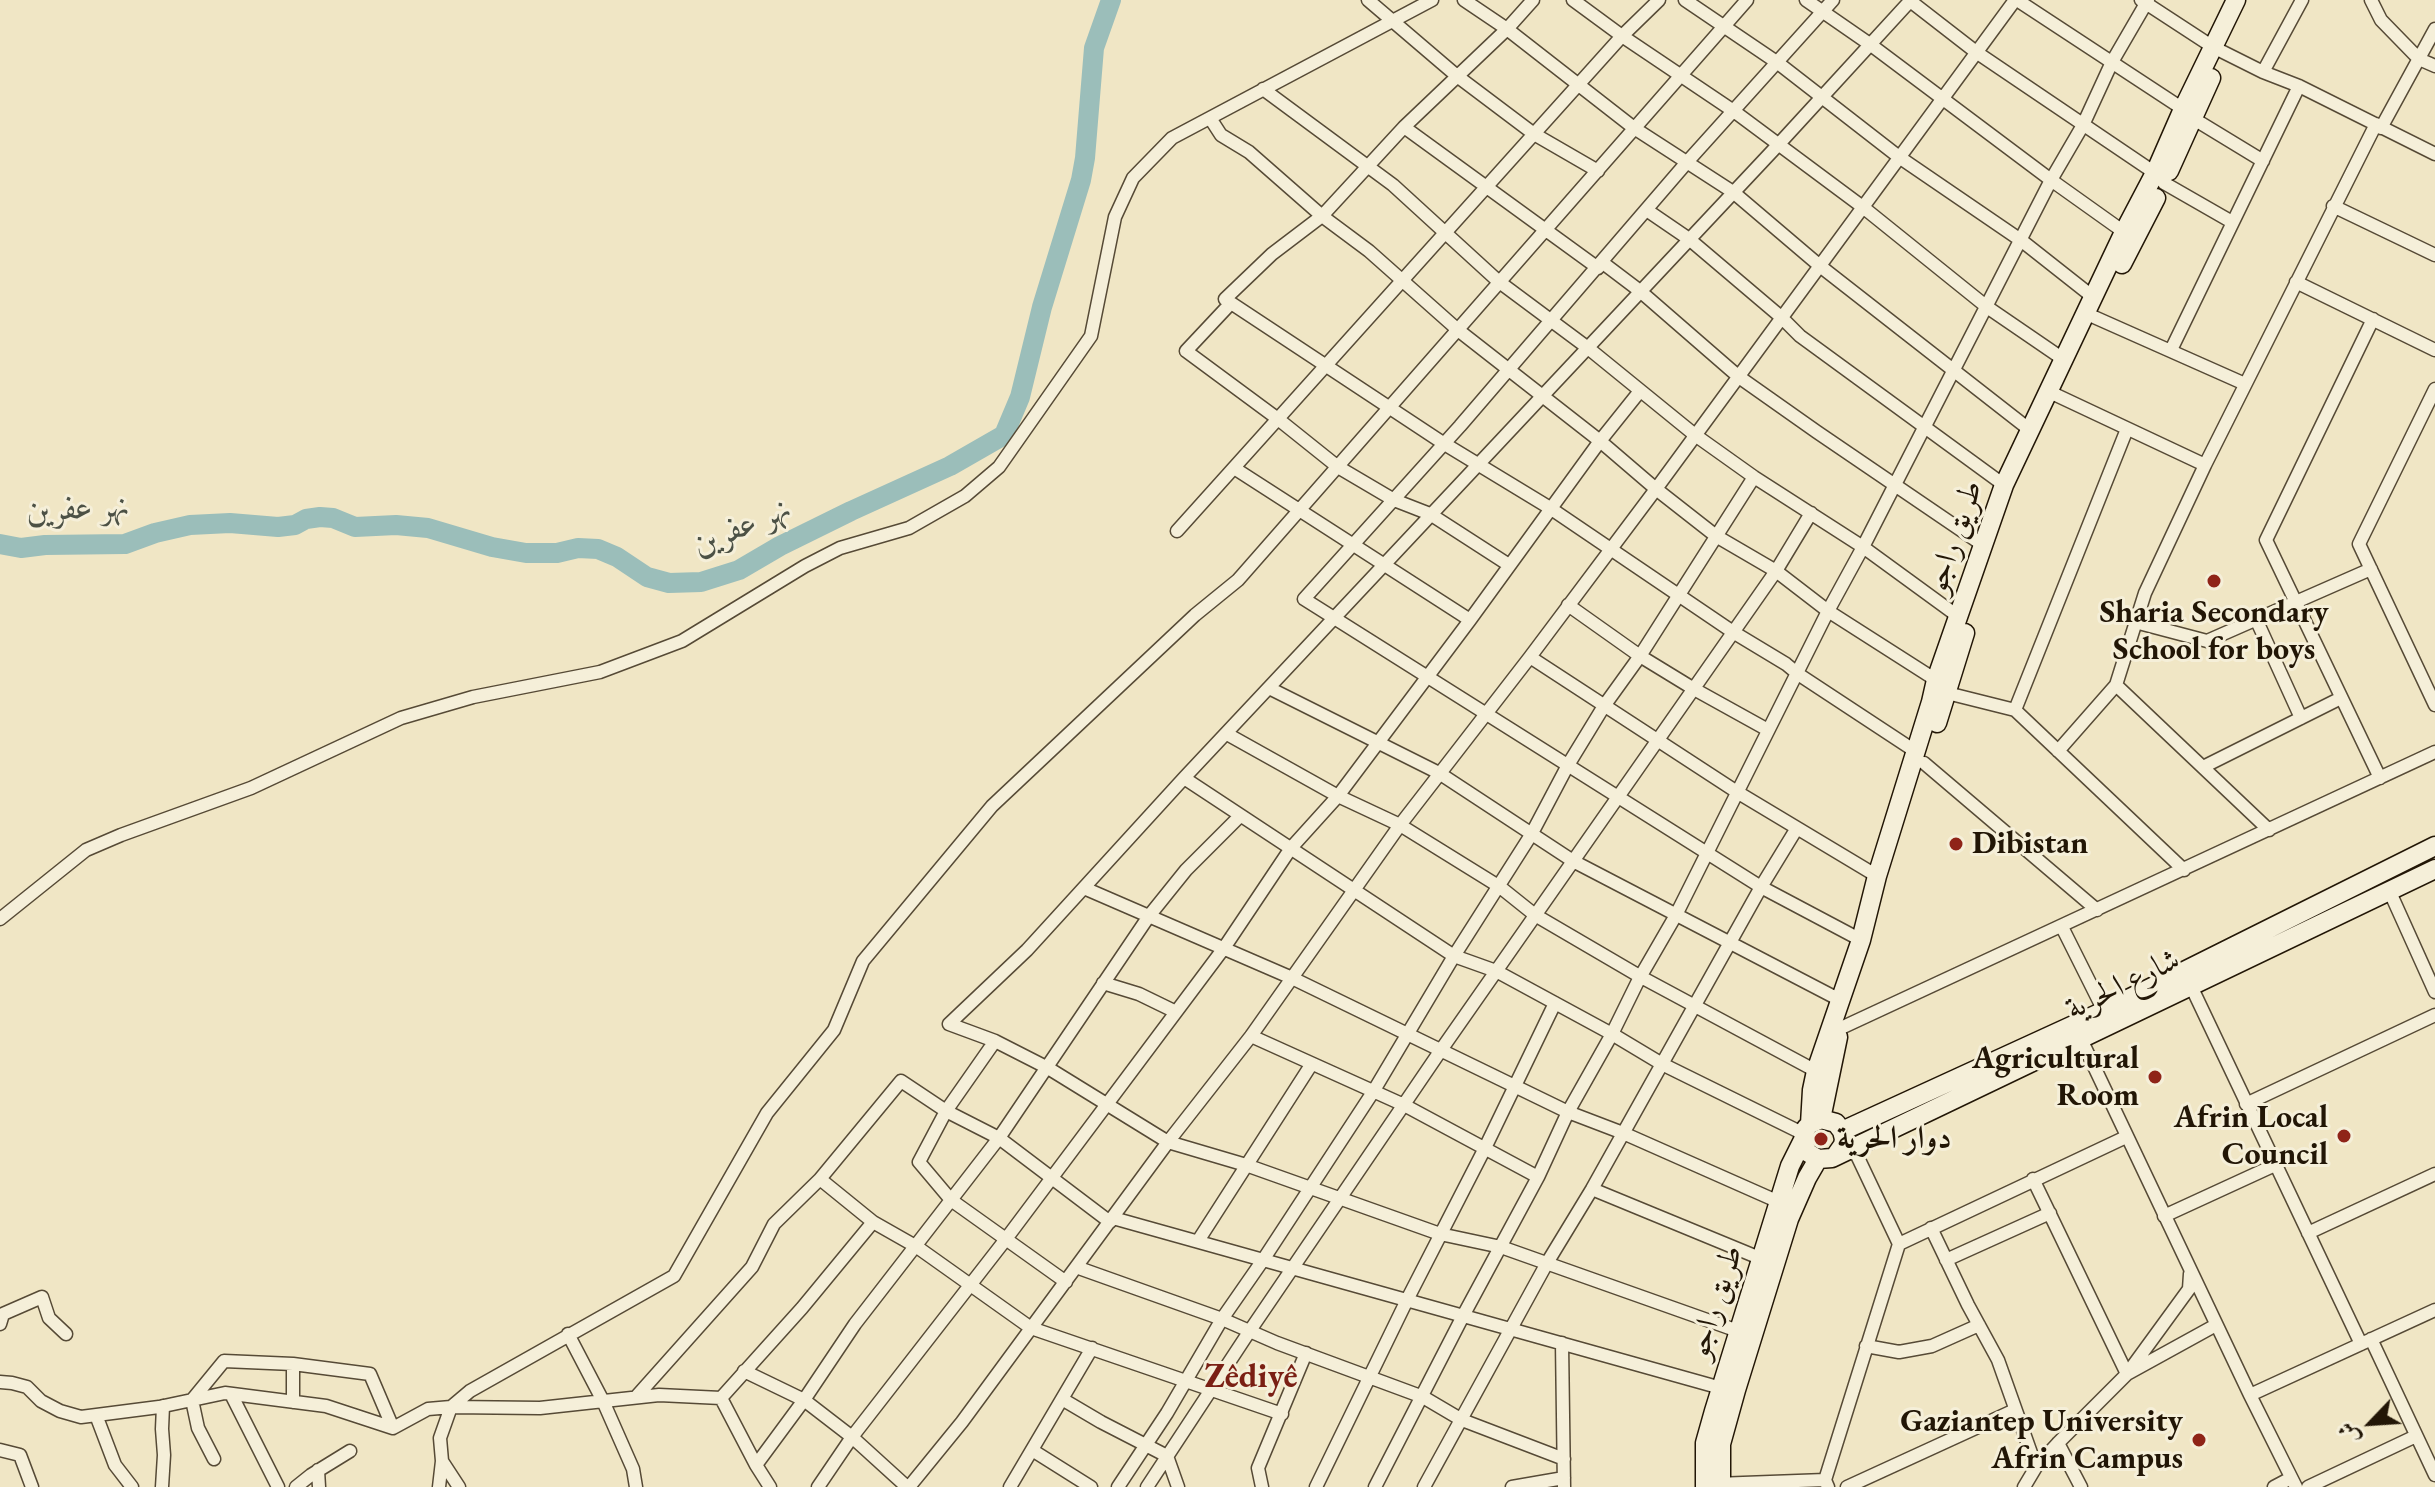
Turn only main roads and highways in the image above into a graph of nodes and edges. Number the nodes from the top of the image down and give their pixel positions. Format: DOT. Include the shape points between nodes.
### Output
graph roads {
  1 [pos="2236,0"];
  2 [pos="2249,0"];
  3 [pos="2218,50"];
  4 [pos="2160,178"];
  5 [pos="1941,686"];
  6 [pos="1920,757"];
  7 [pos="2435,846"];
  8 [pos="2435,869"];
  9 [pos="2144,999"];
  10 [pos="2015,1061"];
  11 [pos="1809,1129"];
  12 [pos="1838,1148"];
  13 [pos="1713,1485"];
  1 -- 3 [label="main road, طريق راجو"];
  2 -- 3 [label="main road, طريق راجو"];
  3 -- 4 [label="main road, طريق راجو"];
  4 -- 5 [label="main road, طريق راجو" via="2007,501"];
  4 -- 5 [label="main road, طريق راجو" via="2124,232 2004,485"];
  5 -- 6 [label="main road, طريق راجو" via="1931,702"];
  6 -- 11 [label="main road, طريق راجو"];
  6 -- 11 [label="main road, طريق راجو" via="1816,1071"];
  7 -- 9 [label="main road, شارع الحرية"];
  8 -- 9 [label="main road, شارع الحرية" via="2191,986"];
  9 -- 10 [label="main road, شارع الحرية" via="2104,1011"];
  9 -- 10 [label="main road, شارع الحرية" via="2081,1039"];
  10 -- 12 [label="main road, شارع الحرية"];
  11 -- 12 [label="main road" via="1831,1121"];
  11 -- 12 [label="main road" via="1807,1152"];
  11 -- 13 [label="main road, طريق راجو" via="1790,1166 1705,1443"];
  12 -- 13 [label="main road, طريق راجو" via="1807,1178 1789,1219"];
}
